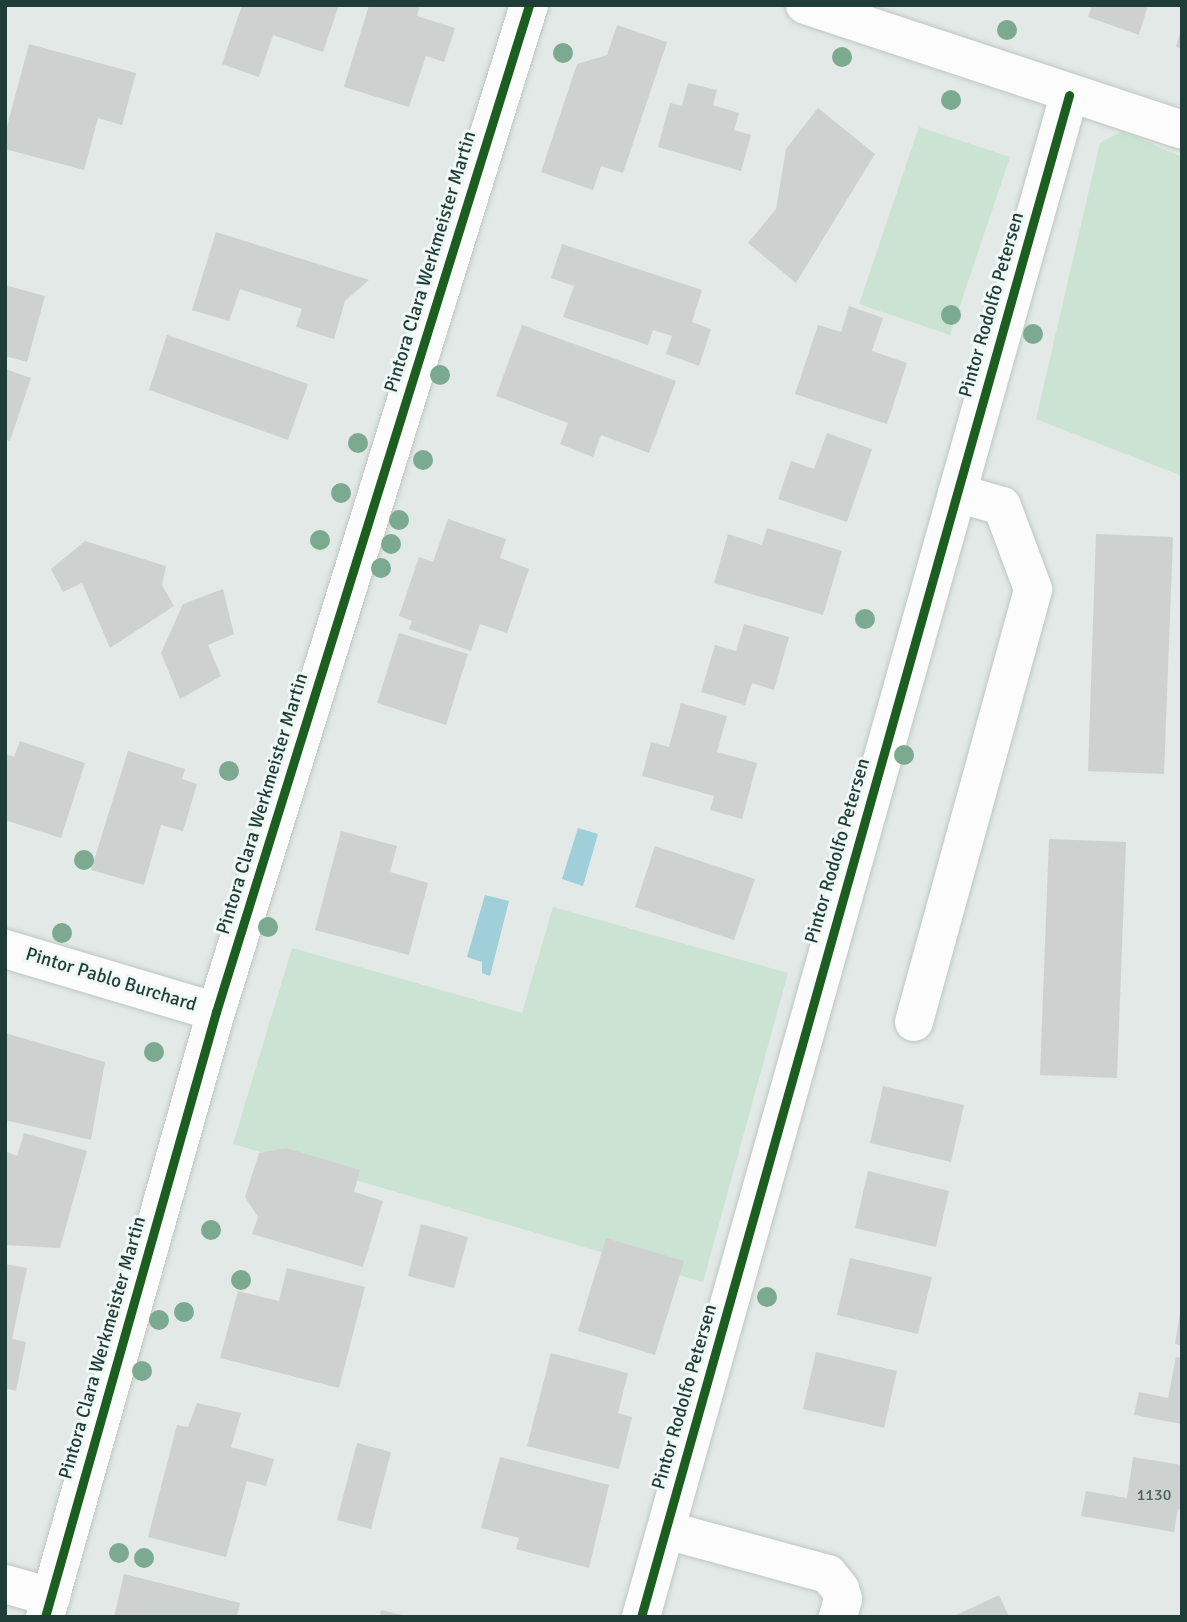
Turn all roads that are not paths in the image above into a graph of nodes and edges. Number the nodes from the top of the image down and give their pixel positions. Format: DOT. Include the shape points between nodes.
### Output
graph roads {
  1 [pos="529,5"];
  2 [pos="805,5"];
  3 [pos="879,16"];
  4 [pos="1069,95"];
  5 [pos="1182,130"];
  6 [pos="957,492"];
  7 [pos="5,949"];
  8 [pos="216,1012"];
  9 [pos="915,1021"];
  10 [pos="666,1530"];
  11 [pos="5,1584"];
  12 [pos="48,1607"];
  13 [pos="641,1617"];
  14 [pos="838,1617"];
  1 -- 8 [label="street, Pintora Clara Werkmeister Martin"];
  2 -- 3 [label="street"];
  3 -- 4 [label="street"];
  4 -- 5 [label="street"];
  4 -- 6 [label="street, Pintor Rodolfo Petersen"];
  6 -- 9 [label="street" via="1002,506 1032,589"];
  6 -- 10 [label="street, Pintor Rodolfo Petersen"];
  7 -- 8 [label="street, Pintor Pablo Burchard"];
  8 -- 12 [label="street, Pintora Clara Werkmeister Martin"];
  10 -- 13 [label="street, Pintor Rodolfo Petersen"];
  10 -- 14 [label="street" via="828,1574 841,1589"];
  11 -- 12 [label="street"];
}
